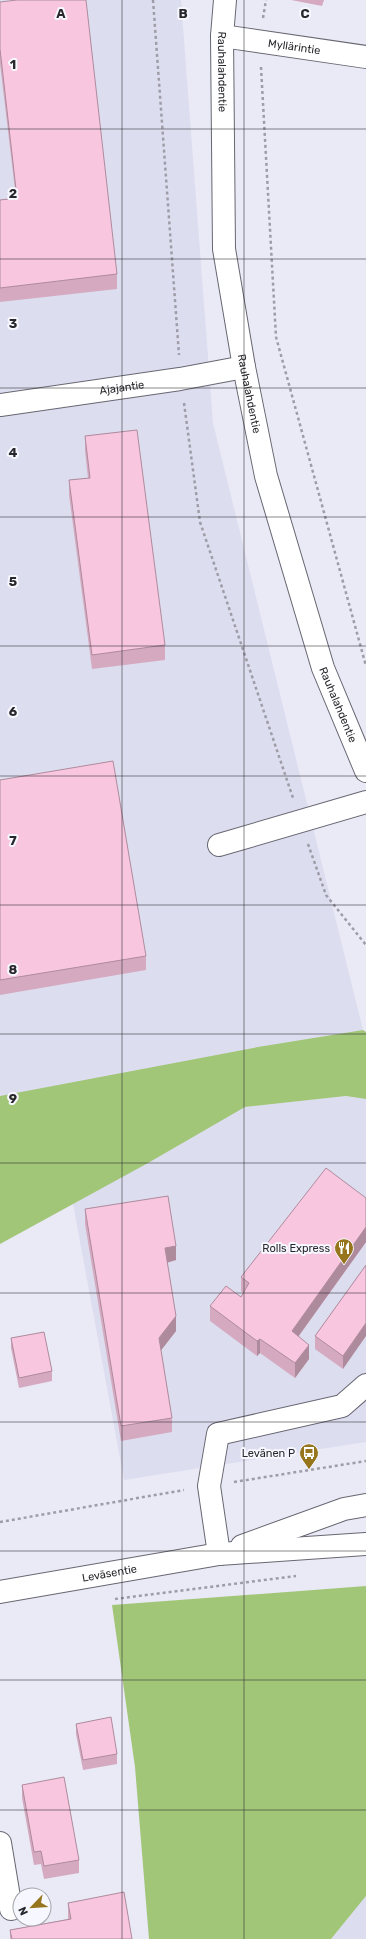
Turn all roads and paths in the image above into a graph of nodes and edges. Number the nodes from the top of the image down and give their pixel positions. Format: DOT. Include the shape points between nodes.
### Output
graph roads {
  1 [pos="153,0"];
  2 [pos="225,0"];
  3 [pos="266,0"];
  4 [pos="222,36"];
  5 [pos="260,42"];
  6 [pos="366,57"];
  7 [pos="244,367"];
  8 [pos="180,379"];
  9 [pos="0,405"];
  10 [pos="366,666"];
  11 [pos="366,770"];
  12 [pos="366,802"];
  13 [pos="300,822"];
  14 [pos="219,845"];
  15 [pos="366,945"];
  16 [pos="366,1385"];
  17 [pos="366,1505"];
  18 [pos="366,1544"];
  19 [pos="219,1554"];
  20 [pos="303,1575"];
  21 [pos="0,1592"];
  22 [pos="114,1600"];
  23 [pos="0,1843"];
  24 [pos="11,1908"];
  1 -- 8 [label="path"];
  2 -- 4 [label="main road, Rauhalahdentie"];
  3 -- 5 [label="path"];
  4 -- 5 [label="main road, Myllärintie"];
  4 -- 7 [label="main road, Rauhalahdentie" via="224,249"];
  5 -- 6 [label="main road, Myllärintie"];
  5 -- 10 [label="path" via="276,337"];
  7 -- 8 [label="main road, Ajajantie"];
  7 -- 11 [label="main road, Rauhalahdentie" via="266,476 323,668"];
  8 -- 9 [label="main road, Ajajantie"];
  8 -- 13 [label="path" via="200,522"];
  12 -- 13 [label="main road"];
  13 -- 14 [label="main road"];
  13 -- 15 [label="path" via="326,895"];
  16 -- 19 [label="main road" via="342,1406 218,1434 209,1486"];
  17 -- 19 [label="main road, Leväsentie" via="344,1509"];
  18 -- 19 [label="main road, Leväsentie"];
  19 -- 21 [label="main road, Leväsentie"];
  20 -- 22 [label="path"];
  23 -- 24 [label="main road"];
}
